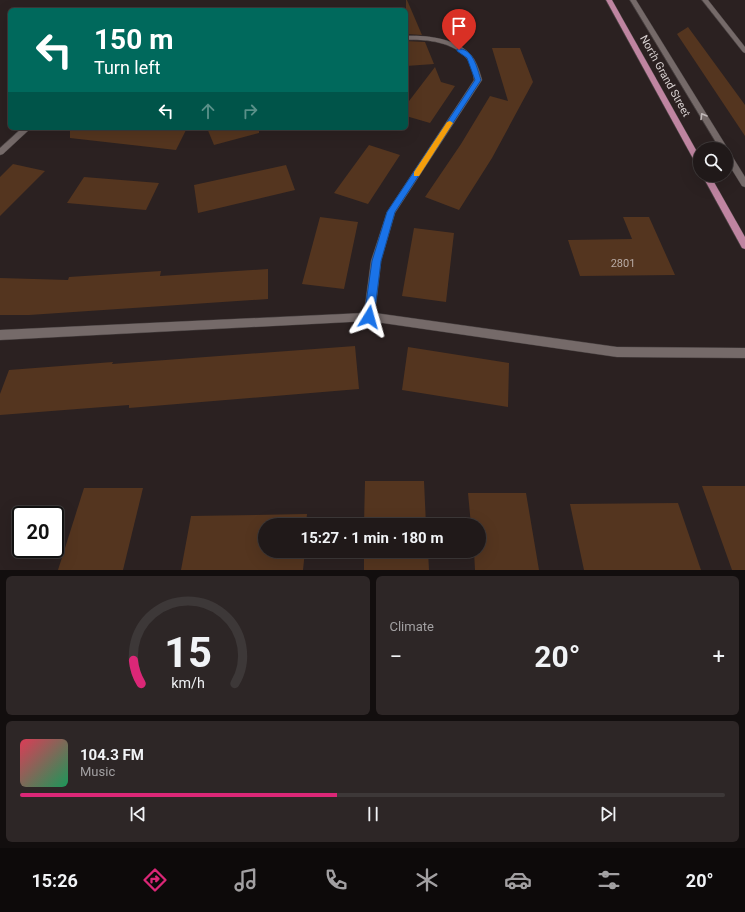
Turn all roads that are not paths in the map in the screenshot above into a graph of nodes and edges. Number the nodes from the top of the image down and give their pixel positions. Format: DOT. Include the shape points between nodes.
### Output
graph roads {
  1 [pos="609,0"];
  2 [pos="633,0"];
  3 [pos="705,0"];
  4 [pos="408,38"];
  5 [pos="745,51"];
  6 [pos="26,130"];
  7 [pos="720,142"];
  8 [pos="693,151"];
  9 [pos="0,152"];
  10 [pos="733,164"];
  11 [pos="710,182"];
  12 [pos="745,184"];
  13 [pos="745,245"];
  14 [pos="369,317"];
  15 [pos="0,335"];
  16 [pos="745,354"];
  1 -- 8 [label="main road, North Grand Street"];
  7 -- 2 [label="street, North Grand Street, one-way"];
  3 -- 5 [label="street"];
  4 -- 14 [label="street" via="448,42 470,57 478,80 391,212 376,261"];
  6 -- 9 [label="street"];
  10 -- 12 [label="street"];
  11 -- 13 [label="main road"];
  14 -- 15 [label="street"];
  14 -- 16 [label="street" via="617,352"];
}
